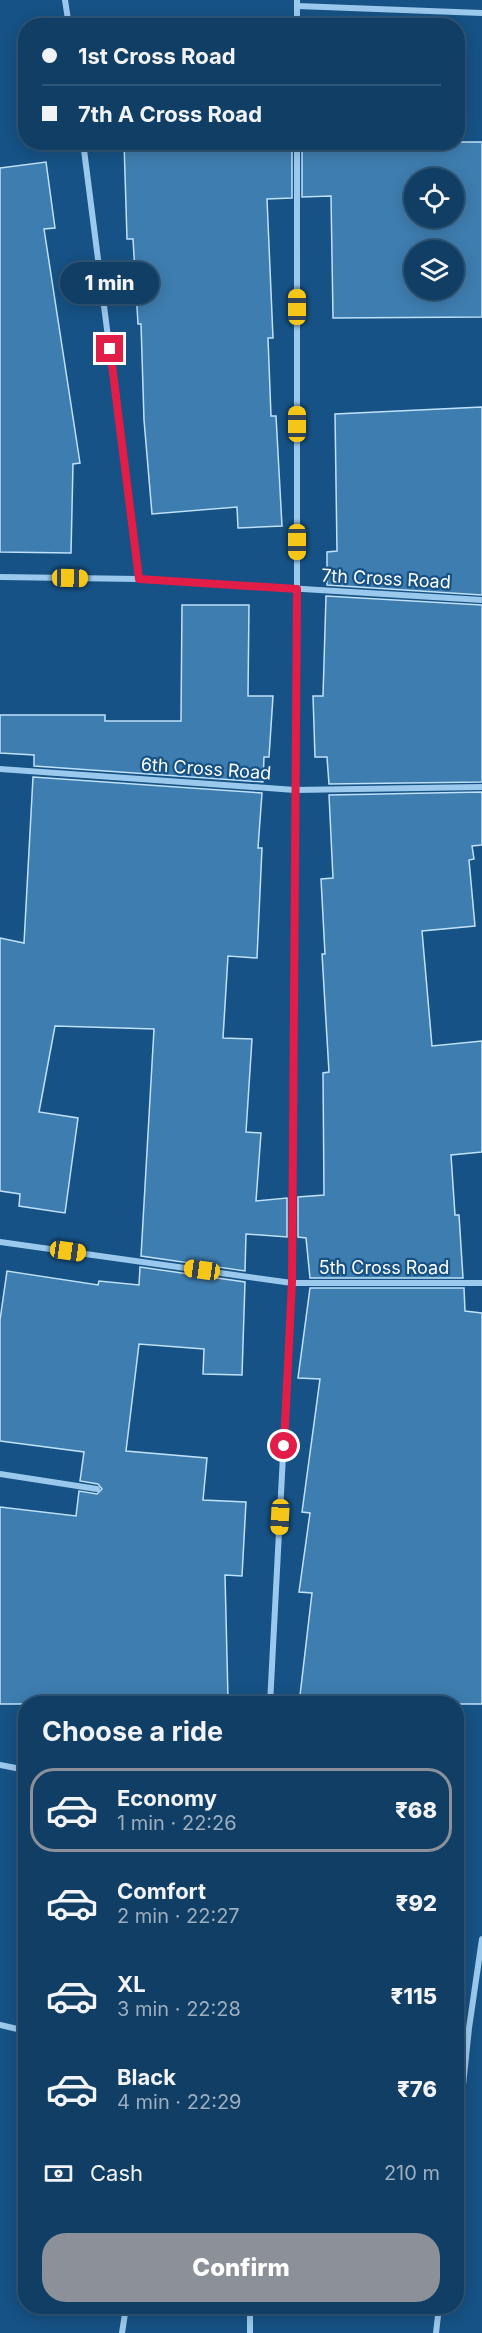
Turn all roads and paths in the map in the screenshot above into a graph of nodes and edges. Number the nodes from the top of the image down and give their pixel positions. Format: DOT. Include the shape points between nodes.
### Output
graph roads {
  1 [pos="65,0"];
  2 [pos="297,3"];
  3 [pos="482,13"];
  4 [pos="68,18"];
  5 [pos="84,150"];
  6 [pos="297,150"];
  7 [pos="0,577"];
  8 [pos="139,579"];
  9 [pos="297,589"];
  10 [pos="482,600"];
  11 [pos="0,769"];
  12 [pos="482,787"];
  13 [pos="295,790"];
  14 [pos="0,1242"];
  15 [pos="292,1282"];
  16 [pos="482,1283"];
  17 [pos="0,1474"];
  18 [pos="97,1489"];
  19 [pos="270,1696"];
  20 [pos="0,1765"];
  21 [pos="18,1768"];
  22 [pos="482,1939"];
  23 [pos="0,2025"];
  24 [pos="18,2029"];
  25 [pos="464,2076"];
  26 [pos="125,2314"];
  27 [pos="250,2314"];
  28 [pos="438,2314"];
  29 [pos="122,2333"];
  30 [pos="250,2333"];
  31 [pos="436,2333"];
  1 -- 4 [label="street"];
  2 -- 3 [label="street"];
  5 -- 8 [label="street"];
  6 -- 9 [label="street"];
  7 -- 8 [label="street, 7th Cross Road"];
  8 -- 9 [label="street, 7th Cross Road"];
  9 -- 10 [label="street, 7th Cross Road"];
  9 -- 13 [label="street"];
  11 -- 13 [label="street, 6th Cross Road"];
  12 -- 13 [label="street, 6th Cross Road"];
  13 -- 15 [label="street"];
  14 -- 15 [label="street, 5th Cross Road"];
  15 -- 16 [label="street, 5th Cross Road"];
  15 -- 19 [label="street"];
  17 -- 18 [label="street"];
  20 -- 21 [label="street"];
  22 -- 25 [label="street"];
  23 -- 24 [label="street"];
  26 -- 29 [label="street"];
  27 -- 30 [label="street"];
  28 -- 31 [label="street"];
}
